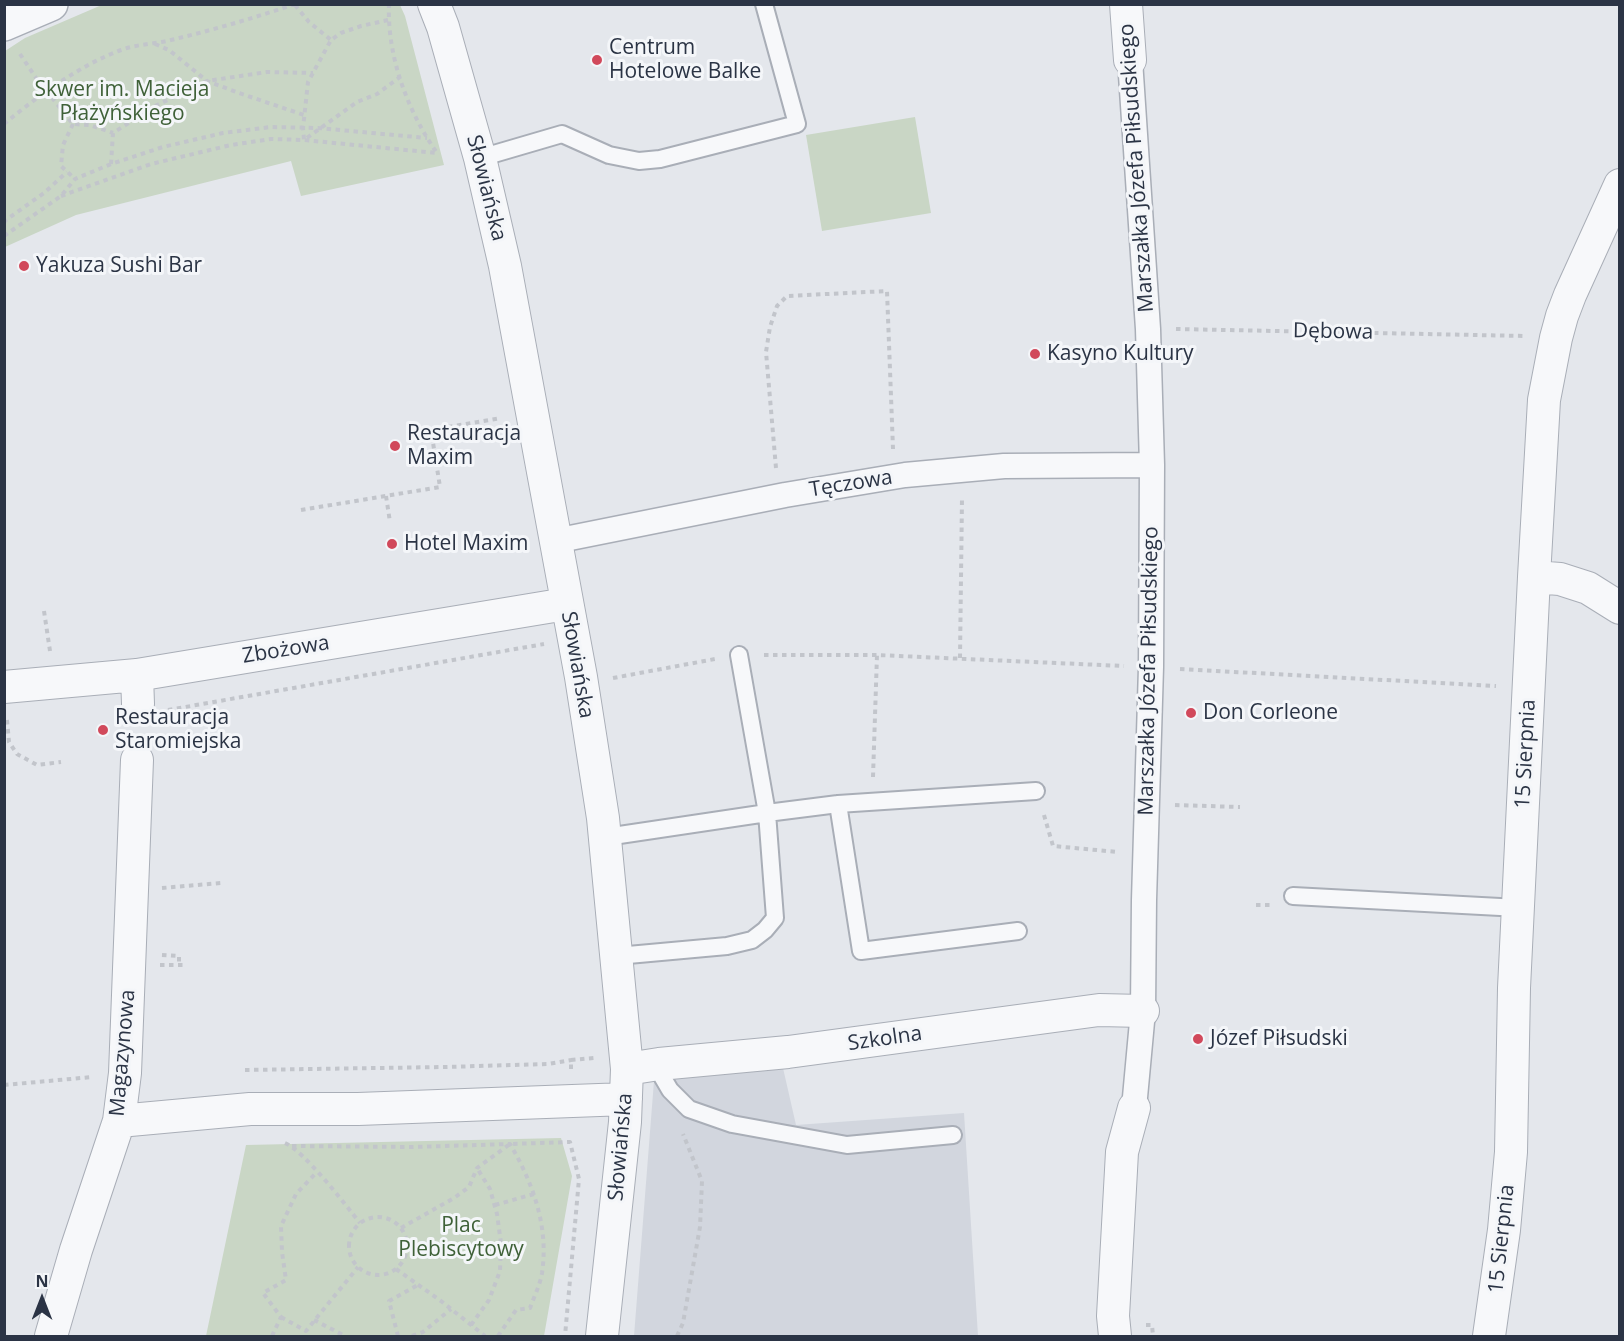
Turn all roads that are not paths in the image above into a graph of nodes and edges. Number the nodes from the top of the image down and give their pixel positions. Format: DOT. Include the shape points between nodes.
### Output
graph roads {
  1 [pos="51,4"];
  2 [pos="434,4"];
  3 [pos="764,4"];
  4 [pos="1126,4"];
  5 [pos="11,37"];
  6 [pos="1130,60"];
  7 [pos="480,158"];
  8 [pos="1620,185"];
  9 [pos="1152,465"];
  10 [pos="555,541"];
  11 [pos="1534,577"];
  12 [pos="566,603"];
  13 [pos="1620,608"];
  14 [pos="739,655"];
  15 [pos="5,700"];
  16 [pos="137,760"];
  17 [pos="1036,791"];
  18 [pos="838,804"];
  19 [pos="767,813"];
  20 [pos="606,837"];
  21 [pos="1293,896"];
  22 [pos="1519,908"];
  23 [pos="1018,931"];
  24 [pos="617,956"];
  25 [pos="1143,1011"];
  26 [pos="659,1064"];
  27 [pos="627,1084"];
  28 [pos="1134,1107"];
  29 [pos="119,1120"];
  30 [pos="952,1135"];
  31 [pos="51,1336"];
  32 [pos="602,1336"];
  33 [pos="1115,1336"];
  34 [pos="1489,1336"];
  1 -- 5 [label="street"];
  2 -- 7 [label="street, Słowiańska"];
  3 -- 7 [label="lane" via="797,124 660,159 639,161 609,155 562,134"];
  4 -- 6 [label="street, Marszałka Józefa Piłsudskiego"];
  6 -- 9 [label="street, Marszałka Józefa Piłsudskiego" via="1148,329"];
  7 -- 10 [label="street, Słowiańska" via="505,266"];
  8 -- 11 [label="street, 15 Sierpnia" via="1570,295 1556,338 1544,400"];
  9 -- 10 [label="street, Tęczowa" via="1004,466 895,477"];
  9 -- 25 [label="street, Marszałka Józefa Piłsudskiego"];
  10 -- 12 [label="street, Słowiańska"];
  11 -- 13 [label="street" via="1560,579 1588,588"];
  11 -- 22 [label="street, 15 Sierpnia"];
  12 -- 15 [label="street, Zbożowa" via="147,696"];
  12 -- 20 [label="street, Słowiańska"];
  14 -- 19 [label="lane"];
  16 -- 29 [label="street, Magazynowa" via="126,1073"];
  17 -- 18 [label="lane"];
  18 -- 19 [label="lane"];
  18 -- 23 [label="lane" via="861,951"];
  19 -- 20 [label="lane"];
  19 -- 24 [label="lane" via="775,918 765,930 752,940 727,946"];
  20 -- 24 [label="street, Słowiańska"];
  21 -- 22 [label="lane"];
  22 -- 34 [label="street, 15 Sierpnia" via="1511,1152"];
  24 -- 27 [label="street, Słowiańska"];
  25 -- 26 [label="street, Szkolna" via="1099,1010 788,1052"];
  25 -- 28 [label="street, Marszałka Józefa Piłsudskiego"];
  26 -- 27 [label="street, Szkolna"];
  26 -- 30 [label="lane" via="670,1090 689,1109 732,1124 847,1145"];
  27 -- 29 [label="street" via="358,1109 250,1109"];
  27 -- 32 [label="street, Słowiańska"];
  28 -- 33 [label="street, Marszałka Józefa Piłsudskiego" via="1122,1152"];
  29 -- 31 [label="street, Magazynowa"];
}
